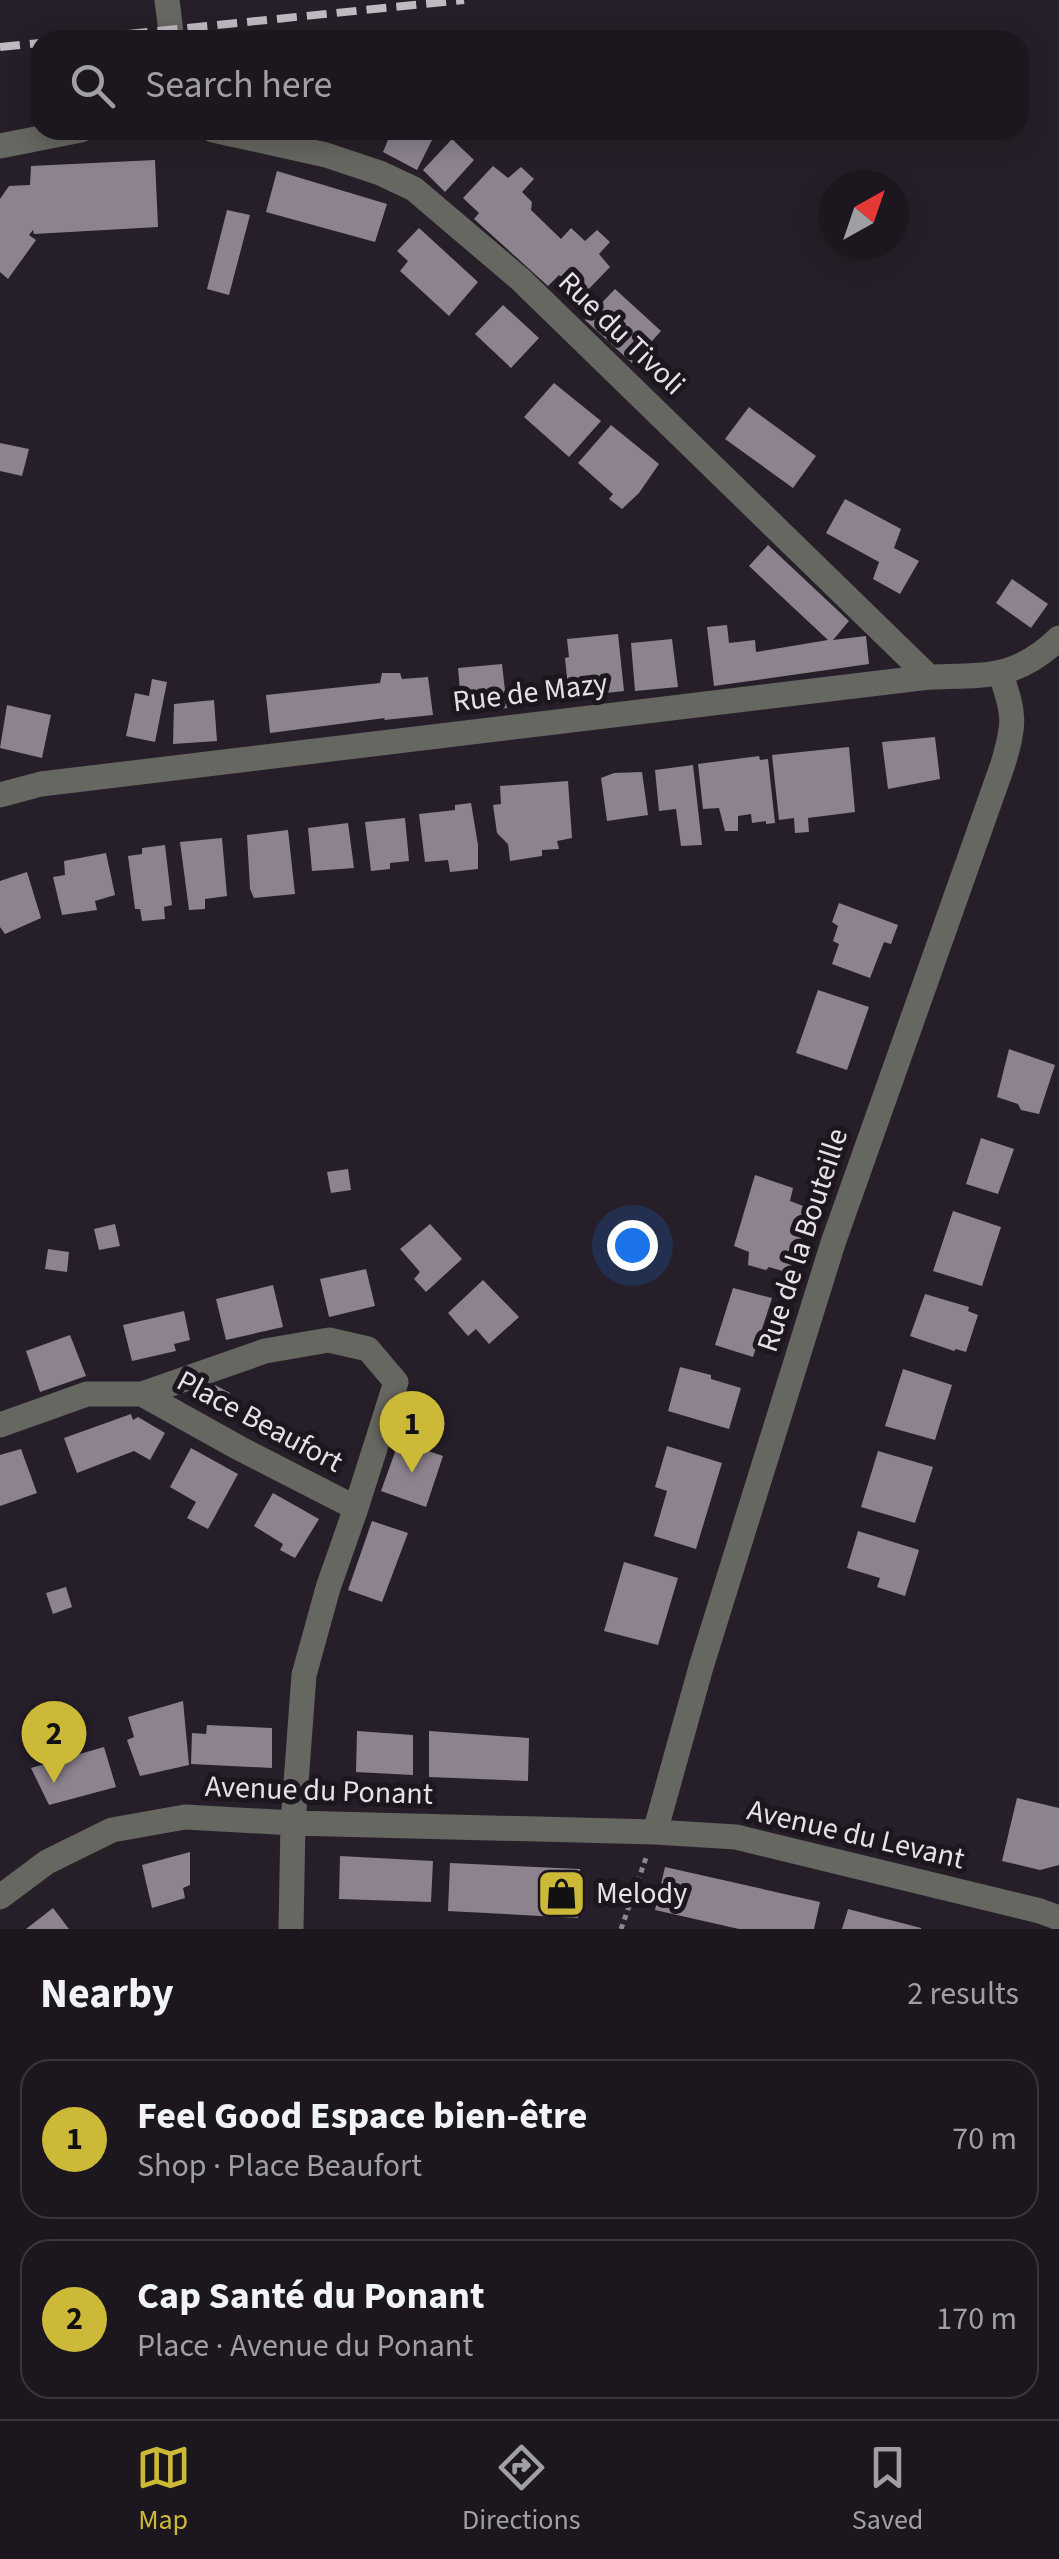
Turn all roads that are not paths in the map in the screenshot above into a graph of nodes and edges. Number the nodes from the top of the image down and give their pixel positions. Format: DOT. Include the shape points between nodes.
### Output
graph roads {
  1 [pos="167,0"];
  2 [pos="171,30"];
  3 [pos="30,140"];
  4 [pos="258,140"];
  5 [pos="0,146"];
  6 [pos="1059,638"];
  7 [pos="1001,675"];
  8 [pos="929,677"];
  9 [pos="0,794"];
  10 [pos="142,1394"];
  11 [pos="0,1425"];
  12 [pos="356,1508"];
  13 [pos="292,1824"];
  14 [pos="655,1832"];
  15 [pos="0,1897"];
  16 [pos="1052,1912"];
  17 [pos="291,1929"];
  1 -- 2 [label="street"];
  3 -- 5 [label="street"];
  4 -- 8 [label="street, Rue du Tivoli" via="380,173 433,204 520,279"];
  6 -- 7 [label="street, Rue de Mazy"];
  7 -- 8 [label="street, Rue de Mazy"];
  7 -- 14 [label="street, Rue de la Bouteille" via="1014,728 833,1243"];
  8 -- 9 [label="street, Rue de Mazy"];
  10 -- 11 [label="street" via="87,1394"];
  10 -- 12 [label="street, Place Beaufort"];
  10 -- 12 [label="street, Place Beaufort" via="265,1351 329,1340 368,1349 396,1382"];
  12 -- 13 [label="street" via="304,1675"];
  13 -- 14 [label="street, Avenue du Ponant"];
  13 -- 15 [label="street, Avenue du Ponant" via="185,1817 112,1830 47,1862"];
  13 -- 17 [label="street"];
  14 -- 16 [label="street, Avenue du Levant" via="736,1837"];
}
